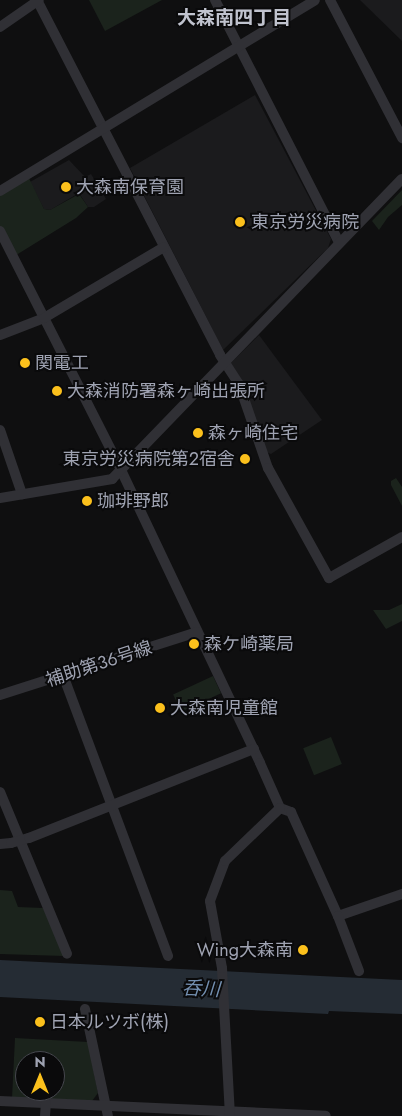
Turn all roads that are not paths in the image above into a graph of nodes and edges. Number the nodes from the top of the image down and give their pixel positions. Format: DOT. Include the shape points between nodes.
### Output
graph roads {
  1 [pos="38,0"];
  2 [pos="215,0"];
  3 [pos="315,0"];
  4 [pos="330,0"];
  5 [pos="0,28"];
  6 [pos="238,47"];
  7 [pos="103,128"];
  8 [pos="402,138"];
  9 [pos="402,179"];
  10 [pos="0,191"];
  11 [pos="0,231"];
  12 [pos="339,242"];
  13 [pos="164,247"];
  14 [pos="44,318"];
  15 [pos="0,335"];
  16 [pos="225,363"];
  17 [pos="0,430"];
  18 [pos="120,470"];
  19 [pos="22,494"];
  20 [pos="0,498"];
  21 [pos="402,537"];
  22 [pos="197,632"];
  23 [pos="63,675"];
  24 [pos="0,695"];
  25 [pos="254,749"];
  26 [pos="0,792"];
  27 [pos="112,805"];
  28 [pos="280,808"];
  29 [pos="21,840"];
  30 [pos="0,844"];
  31 [pos="402,894"];
  32 [pos="338,916"];
  33 [pos="67,954"];
  34 [pos="168,956"];
  35 [pos="360,971"];
  36 [pos="85,1009"];
  37 [pos="0,1101"];
  38 [pos="46,1103"];
  39 [pos="107,1111"];
  40 [pos="230,1114"];
  41 [pos="46,1116"];
  42 [pos="326,1116"];
  1 -- 5 [label="street"];
  1 -- 7 [label="street"];
  2 -- 6 [label="street"];
  3 -- 6 [label="street"];
  4 -- 8 [label="street"];
  6 -- 7 [label="street"];
  6 -- 12 [label="street"];
  7 -- 10 [label="street"];
  7 -- 13 [label="street"];
  9 -- 12 [label="street"];
  11 -- 14 [label="street"];
  12 -- 16 [label="street"];
  13 -- 14 [label="street"];
  13 -- 16 [label="street"];
  14 -- 15 [label="street"];
  14 -- 18 [label="street"];
  16 -- 18 [label="street"];
  16 -- 21 [label="street" via="240,384 268,468 329,578"];
  17 -- 19 [label="street"];
  18 -- 19 [label="street" via="112,479 101,482"];
  18 -- 22 [label="street"];
  19 -- 20 [label="street"];
  22 -- 23 [label="street, 補助第36号線"];
  22 -- 25 [label="street"];
  23 -- 24 [label="street, 補助第36号線"];
  23 -- 27 [label="street"];
  25 -- 27 [label="street"];
  25 -- 28 [label="street"];
  26 -- 29 [label="street"];
  27 -- 29 [label="street"];
  27 -- 34 [label="street"];
  28 -- 32 [label="street" via="291,812"];
  28 -- 40 [label="street" via="222,864 210,901 222,968"];
  29 -- 30 [label="street"];
  29 -- 33 [label="street"];
  31 -- 32 [label="street"];
  32 -- 35 [label="street"];
  36 -- 39 [label="street"];
  37 -- 38 [label="street"];
  38 -- 39 [label="street"];
  38 -- 41 [label="street"];
  39 -- 40 [label="street"];
  40 -- 42 [label="street"];
}
